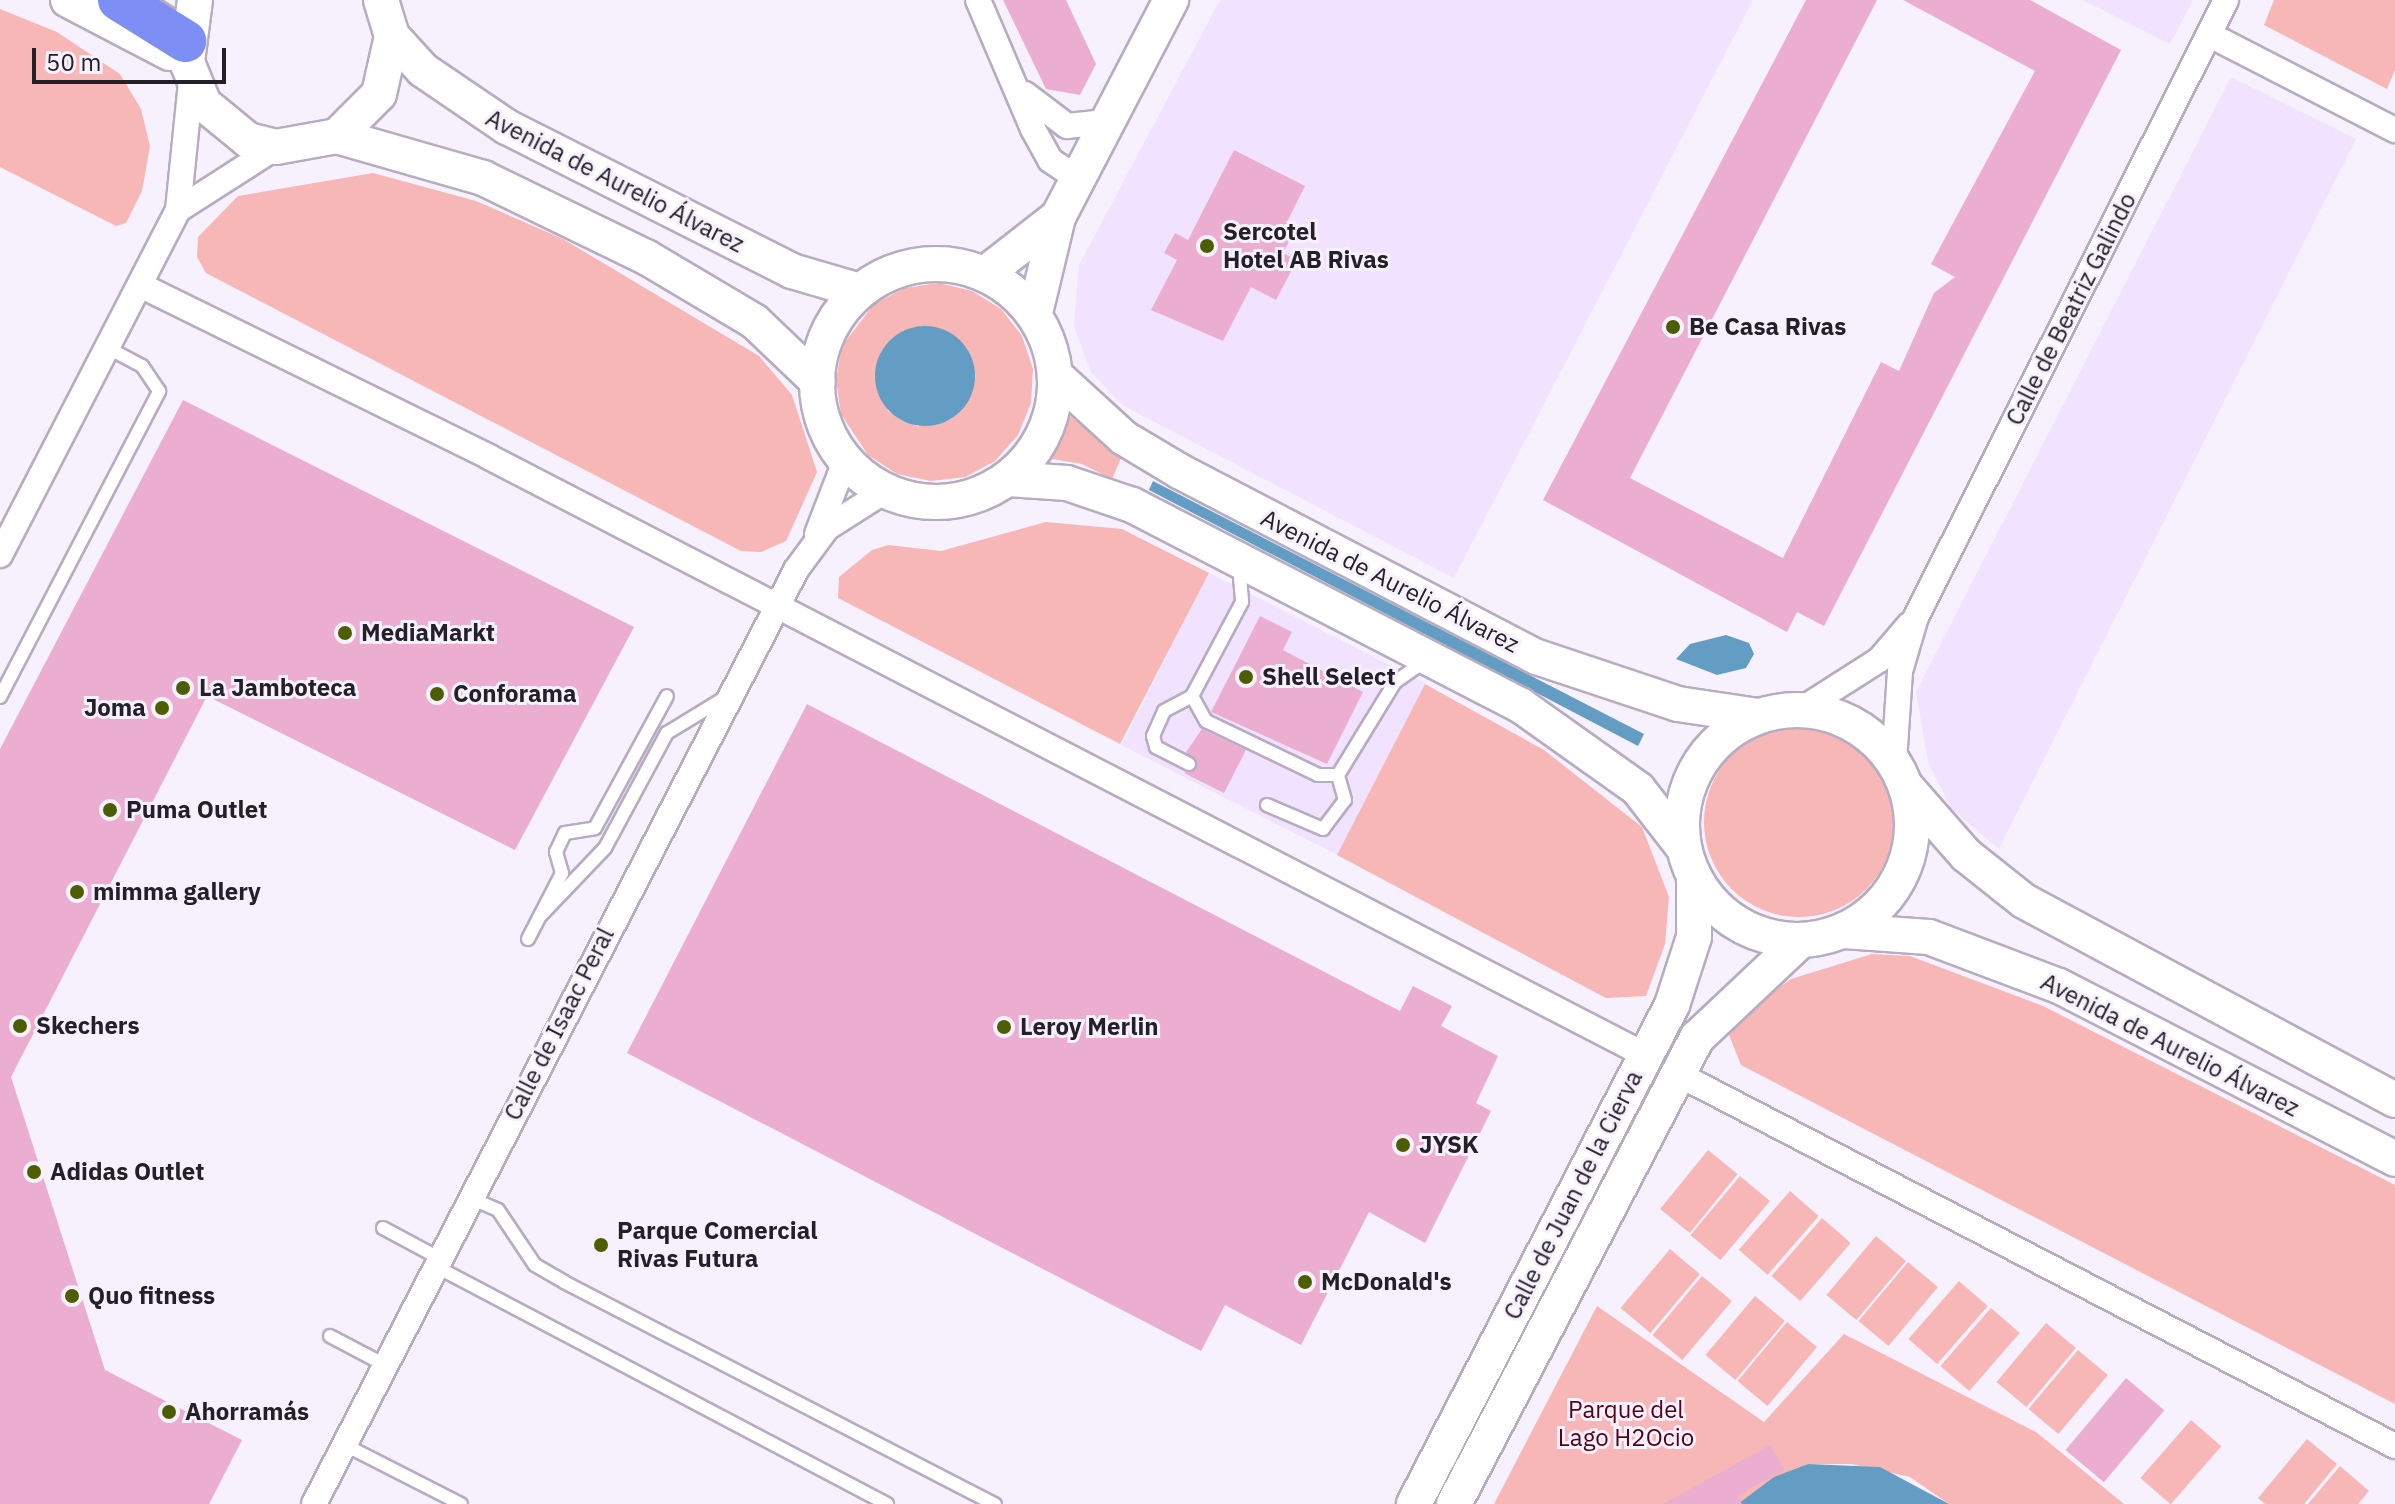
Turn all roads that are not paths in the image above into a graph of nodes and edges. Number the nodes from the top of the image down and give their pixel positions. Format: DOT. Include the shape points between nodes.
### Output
graph roads {
  1 [pos="68,0"];
  2 [pos="119,0"];
  3 [pos="195,0"];
  4 [pos="381,0"];
  5 [pos="978,0"];
  6 [pos="1171,0"];
  7 [pos="2226,0"];
  8 [pos="2210,35"];
  9 [pos="392,36"];
  10 [pos="188,61"];
  11 [pos="1023,93"];
  12 [pos="1106,122"];
  13 [pos="2395,130"];
  14 [pos="337,136"];
  15 [pos="276,147"];
  16 [pos="1077,178"];
  17 [pos="178,210"];
  18 [pos="1058,217"];
  19 [pos="985,274"];
  20 [pos="140,285"];
  21 [pos="860,291"];
  22 [pos="1035,313"];
  23 [pos="107,347"];
  24 [pos="1055,375"];
  25 [pos="818,382"];
  26 [pos="846,459"];
  27 [pos="1008,479"];
  28 [pos="885,491"];
  29 [pos="812,548"];
  30 [pos="0,555"];
  31 [pos="1238,563"];
  32 [pos="776,608"];
  33 [pos="1916,617"];
  34 [pos="1428,660"];
  35 [pos="732,693"];
  36 [pos="667,696"];
  37 [pos="1192,696"];
  38 [pos="0,697"];
  39 [pos="1802,709"];
  40 [pos="1758,716"];
  41 [pos="1189,764"];
  42 [pos="1338,775"];
  43 [pos="1900,775"];
  44 [pos="1267,805"];
  45 [pos="1688,861"];
  46 [pos="541,915"];
  47 [pos="1844,931"];
  48 [pos="528,939"];
  49 [pos="1800,941"];
  50 [pos="1645,1055"];
  51 [pos="1676,1073"];
  52 [pos="2395,1100"];
  53 [pos="2395,1159"];
  54 [pos="470,1198"];
  55 [pos="383,1228"];
  56 [pos="437,1262"];
  57 [pos="330,1336"];
  58 [pos="387,1366"];
  59 [pos="345,1445"];
  60 [pos="2395,1446"];
  61 [pos="314,1504"];
  62 [pos="461,1504"];
  63 [pos="887,1504"];
  64 [pos="995,1504"];
  65 [pos="1414,1504"];
  66 [pos="1454,1504"];
  1 -- 10 [label="main road"];
  2 -- 10 [label="highway"];
  3 -- 10 [label="main road"];
  4 -- 9 [label="main road"];
  5 -- 11 [label="street"];
  6 -- 12 [label="main road"];
  7 -- 8 [label="street, Calle de Beatriz Galindo"];
  8 -- 13 [label="street"];
  8 -- 33 [label="street, Calle de Beatriz Galindo"];
  9 -- 14 [label="main road" via="379,94"];
  9 -- 21 [label="main road, Avenida de Aurelio Álvarez" via="443,86 507,127 792,271"];
  10 -- 15 [label="main road" via="224,125"];
  10 -- 17 [label="street"];
  11 -- 12 [label="street" via="1067,126"];
  11 -- 16 [label="street" via="1050,160"];
  12 -- 16 [label="main road"];
  14 -- 15 [label="main road"];
  14 -- 25 [label="main road" via="483,178 646,257 754,321"];
  15 -- 17 [label="street"];
  16 -- 18 [label="main road"];
  17 -- 20 [label="street"];
  18 -- 19 [label="main road"];
  18 -- 22 [label="main road"];
  19 -- 21 [label="main road" via="920,264"];
  19 -- 22 [label="main road"];
  20 -- 23 [label="street"];
  20 -- 32 [label="street" via="489,457"];
  21 -- 25 [label="main road" via="836,318"];
  22 -- 24 [label="main road"];
  23 -- 30 [label="street"];
  23 -- 38 [label="lane" via="142,366 159,391"];
  24 -- 27 [label="main road" via="1048,425"];
  24 -- 40 [label="main road, Avenida de Aurelio Álvarez" via="1124,438 1181,472 1537,657 1678,704"];
  25 -- 26 [label="main road" via="823,419"];
  26 -- 28 [label="main road"];
  26 -- 29 [label="street, Calle de Isaac Peral"];
  27 -- 28 [label="main road" via="948,501"];
  27 -- 31 [label="main road" via="1067,483 1116,499"];
  28 -- 29 [label="street, Calle de Isaac Peral" via="827,528"];
  29 -- 32 [label="street, Calle de Isaac Peral"];
  31 -- 34 [label="main road"];
  31 -- 37 [label="lane" via="1242,602"];
  32 -- 35 [label="street, Calle de Isaac Peral"];
  32 -- 50 [label="street"];
  33 -- 39 [label="street, Calle de Beatriz Galindo" via="1879,660"];
  33 -- 43 [label="street, Calle de Beatriz Galindo" via="1900,671"];
  34 -- 42 [label="lane" via="1395,682"];
  34 -- 45 [label="main road" via="1561,729 1638,789"];
  35 -- 46 [label="lane" via="667,733 605,848"];
  35 -- 54 [label="street, Calle de Isaac Peral"];
  36 -- 46 [label="lane" via="595,828 565,833 556,852 562,873"];
  37 -- 41 [label="lane" via="1164,711 1153,736 1156,747"];
  37 -- 42 [label="lane" via="1206,721 1318,775"];
  39 -- 40 [label="main road"];
  39 -- 43 [label="main road" via="1857,726"];
  40 -- 45 [label="main road" via="1726,733 1693,775"];
  42 -- 44 [label="lane" via="1345,800 1323,829"];
  43 -- 47 [label="main road" via="1913,827 1899,880 1875,912"];
  43 -- 52 [label="main road" via="1966,855 2024,901"];
  45 -- 49 [label="main road" via="1714,905 1744,928"];
  45 -- 50 [label="main road, Calle de Juan de la Cierva" via="1694,937"];
  46 -- 48 [label="lane"];
  47 -- 49 [label="main road"];
  47 -- 53 [label="main road, Avenida de Aurelio Álvarez" via="1929,937 2059,986"];
  49 -- 51 [label="main road, Calle de Juan de la Cierva" via="1717,1012"];
  50 -- 65 [label="main road, Calle de Juan de la Cierva"];
  51 -- 60 [label="street"];
  51 -- 66 [label="main road, Calle de Juan de la Cierva"];
  54 -- 56 [label="street, Calle de Isaac Peral"];
  54 -- 64 [label="lane" via="498,1210 520,1248 554,1276"];
  55 -- 56 [label="lane"];
  56 -- 58 [label="street, Calle de Isaac Peral"];
  56 -- 63 [label="lane"];
  57 -- 58 [label="lane"];
  58 -- 59 [label="street, Calle de Isaac Peral"];
  59 -- 61 [label="street, Calle de Isaac Peral"];
  59 -- 62 [label="lane"];
}
